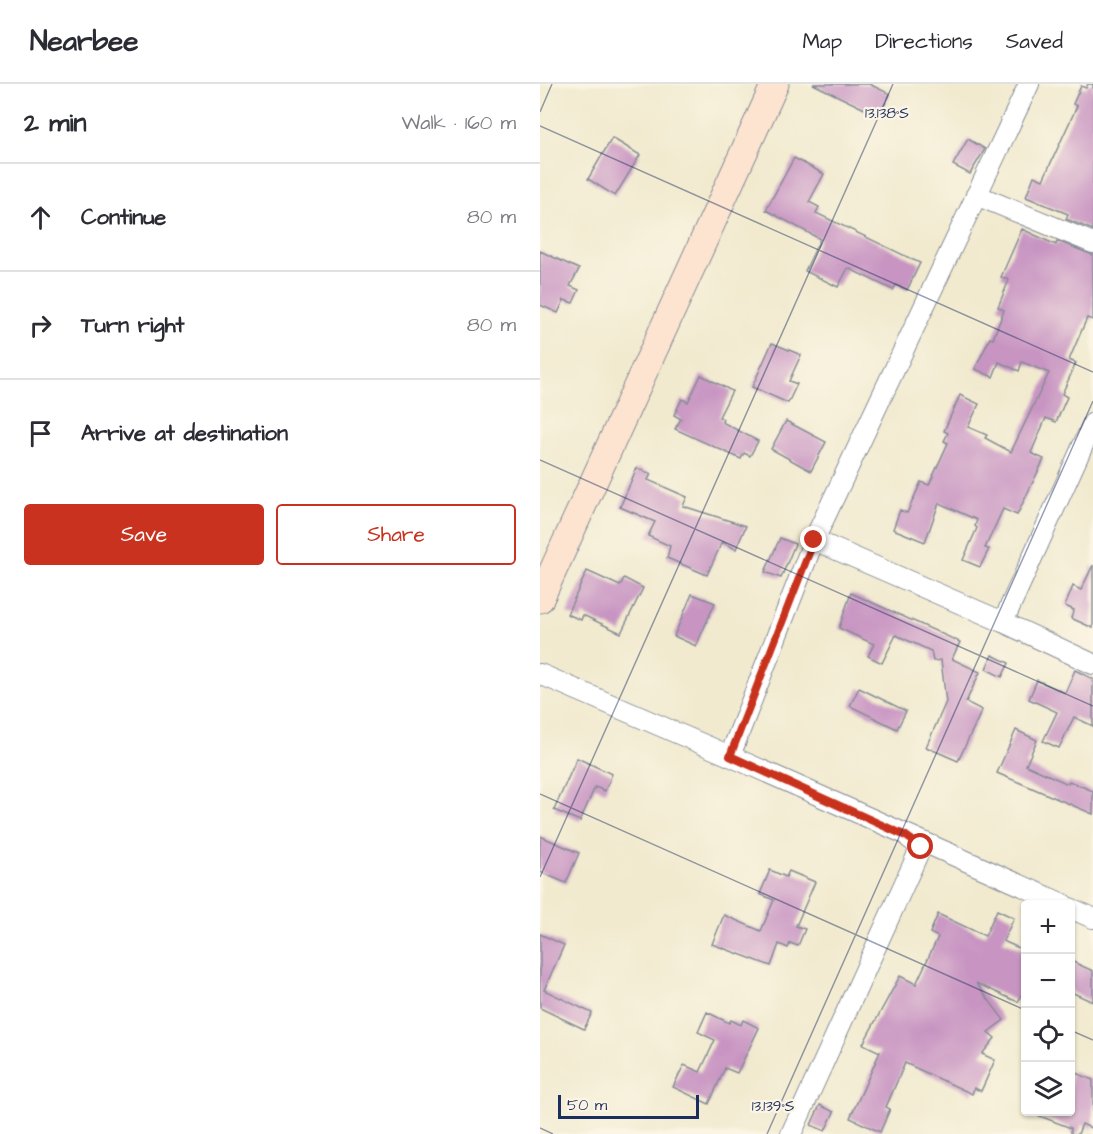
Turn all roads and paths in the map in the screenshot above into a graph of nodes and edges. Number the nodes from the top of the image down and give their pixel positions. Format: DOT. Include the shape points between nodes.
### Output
graph roads {
  1 [pos="775,84"];
  2 [pos="1029,84"];
  3 [pos="976,195"];
  4 [pos="1093,243"];
  5 [pos="1093,423"];
  6 [pos="814,540"];
  7 [pos="540,600"];
  8 [pos="1003,622"];
  9 [pos="1093,664"];
  10 [pos="540,675"];
  11 [pos="730,756"];
  12 [pos="906,836"];
  13 [pos="1054,900"];
  14 [pos="1075,910"];
  15 [pos="1093,918"];
  16 [pos="790,1134"];
  1 -- 7 [label="street"];
  2 -- 3 [label="street"];
  3 -- 4 [label="street"];
  3 -- 6 [label="street"];
  5 -- 8 [label="street"];
  6 -- 8 [label="street"];
  6 -- 11 [label="street"];
  8 -- 9 [label="street"];
  10 -- 11 [label="street"];
  11 -- 12 [label="street"];
  12 -- 13 [label="street"];
  12 -- 16 [label="street" via="921,847"];
  14 -- 15 [label="street"];
}
